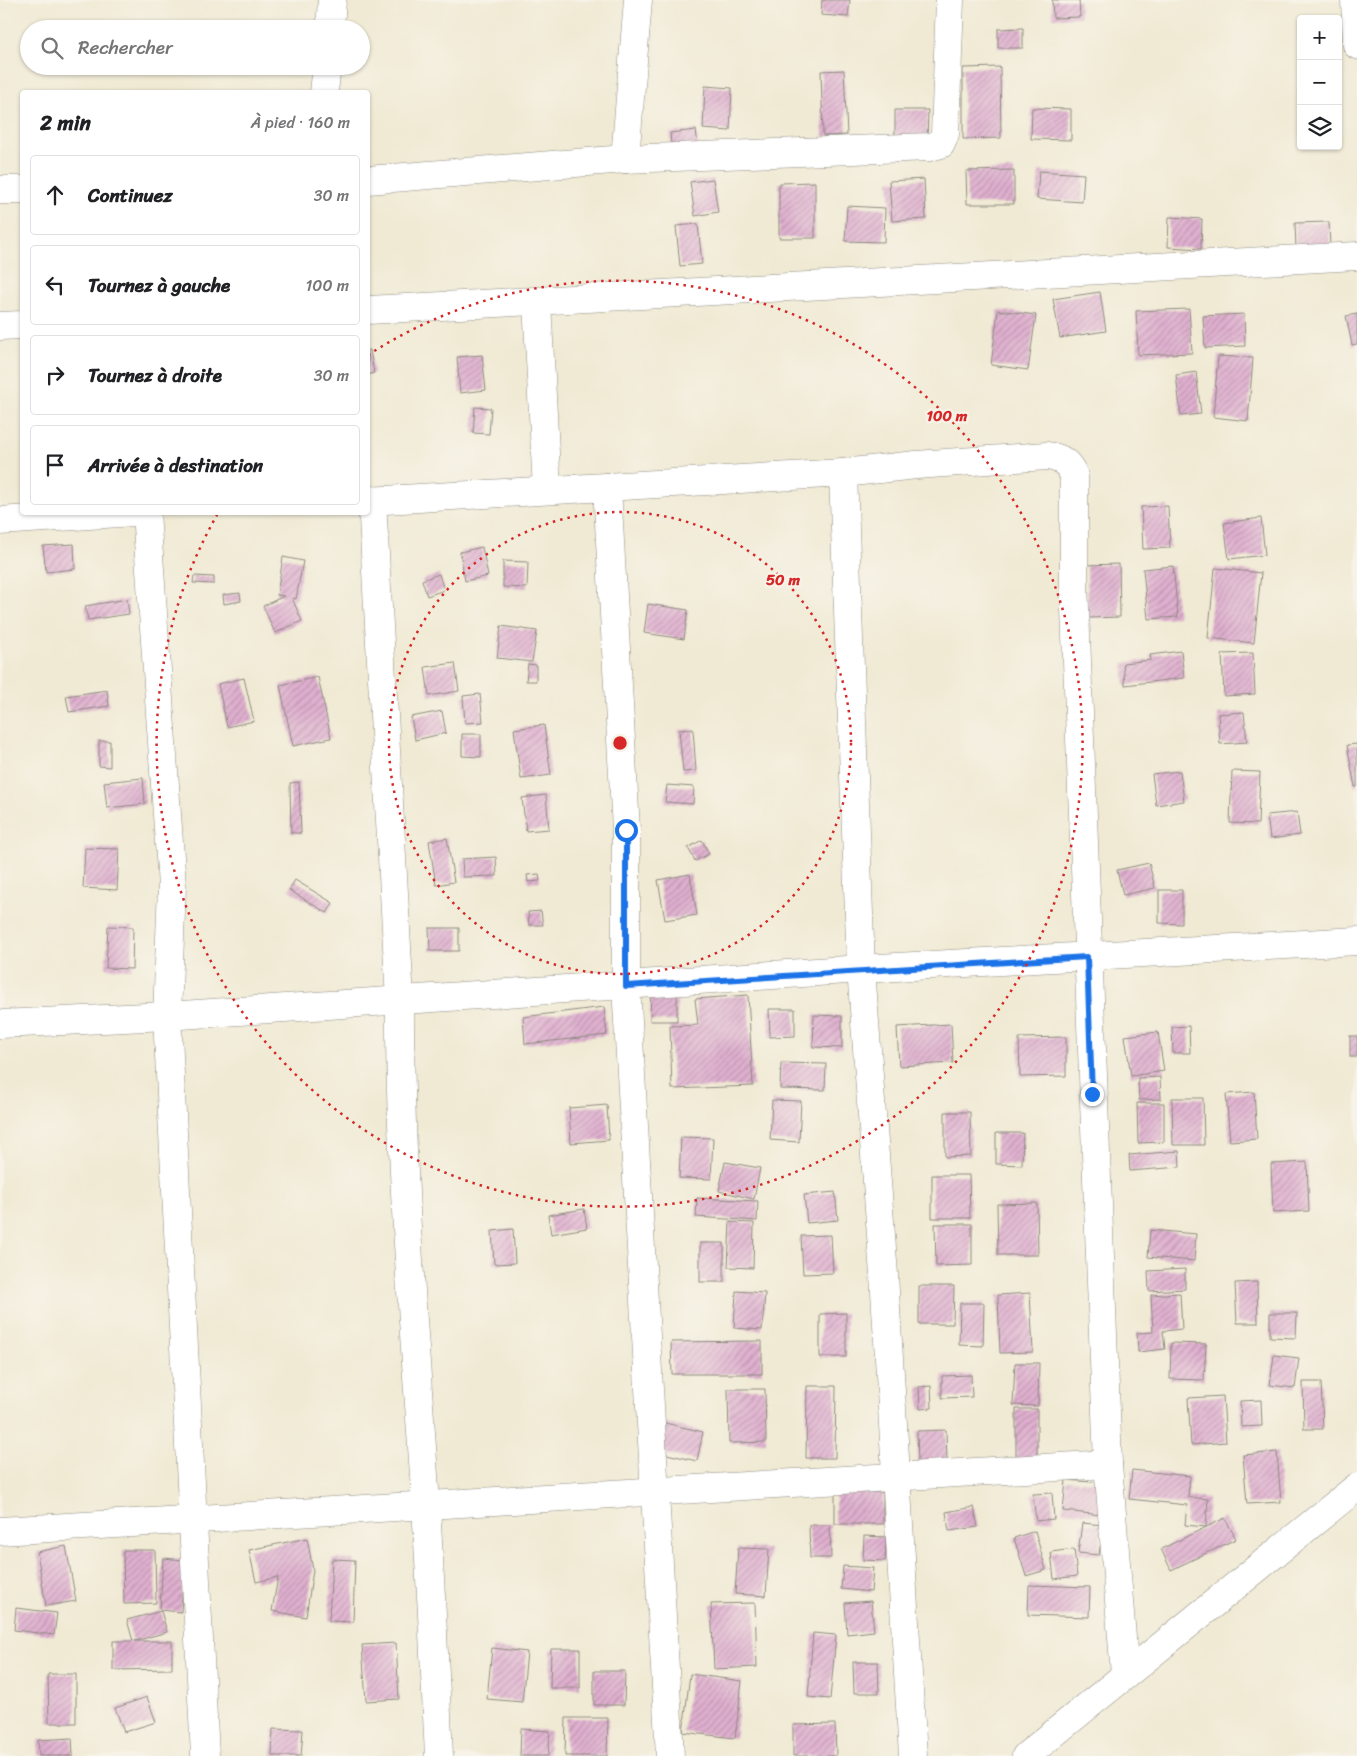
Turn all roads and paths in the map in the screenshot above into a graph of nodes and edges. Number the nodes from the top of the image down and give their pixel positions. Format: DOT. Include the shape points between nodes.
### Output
graph roads {
  1 [pos="332,0"];
  2 [pos="638,0"];
  3 [pos="950,0"];
  4 [pos="1355,0"];
  5 [pos="331,20"];
  6 [pos="1357,45"];
  7 [pos="326,75"];
  8 [pos="324,90"];
  9 [pos="625,159"];
  10 [pos="370,180"];
  11 [pos="0,190"];
  12 [pos="20,190"];
  13 [pos="1357,256"];
  14 [pos="537,302"];
  15 [pos="370,310"];
  16 [pos="20,325"];
  17 [pos="0,326"];
  18 [pos="843,472"];
  19 [pos="607,487"];
  20 [pos="547,490"];
  21 [pos="370,500"];
  22 [pos="89,515"];
  23 [pos="146,515"];
  24 [pos="0,521"];
  25 [pos="1357,941"];
  26 [pos="1087,957"];
  27 [pos="861,969"];
  28 [pos="626,986"];
  29 [pos="400,1000"];
  30 [pos="167,1016"];
  31 [pos="0,1024"];
  32 [pos="1108,1464"];
  33 [pos="896,1477"];
  34 [pos="1357,1487"];
  35 [pos="655,1491"];
  36 [pos="426,1505"];
  37 [pos="193,1519"];
  38 [pos="0,1531"];
  39 [pos="1126,1675"];
  40 [pos="205,1756"];
  41 [pos="439,1756"];
  42 [pos="670,1756"];
  43 [pos="913,1756"];
  44 [pos="1026,1756"];
  1 -- 5 [label="street"];
  2 -- 9 [label="street"];
  3 -- 9 [label="street" via="945,134 941,144"];
  4 -- 6 [label="street"];
  7 -- 8 [label="street"];
  9 -- 10 [label="street"];
  11 -- 12 [label="street"];
  13 -- 14 [label="street"];
  14 -- 15 [label="street"];
  14 -- 20 [label="street"];
  16 -- 17 [label="street"];
  18 -- 19 [label="street"];
  18 -- 26 [label="street" via="1047,456 1057,457 1071,470 1074,476 1074,584"];
  18 -- 27 [label="street"];
  19 -- 20 [label="street"];
  19 -- 28 [label="street" via="626,830"];
  20 -- 21 [label="street"];
  21 -- 29 [label="street"];
  22 -- 24 [label="street"];
  23 -- 30 [label="street" via="172,886"];
  25 -- 26 [label="street"];
  26 -- 27 [label="street"];
  26 -- 32 [label="street"];
  27 -- 28 [label="street"];
  27 -- 33 [label="street"];
  28 -- 29 [label="street"];
  28 -- 35 [label="street"];
  29 -- 30 [label="street"];
  29 -- 36 [label="street" via="409,1280"];
  30 -- 31 [label="street"];
  30 -- 37 [label="street"];
  32 -- 33 [label="street"];
  32 -- 39 [label="street"];
  33 -- 35 [label="street"];
  33 -- 43 [label="street"];
  34 -- 39 [label="street"];
  35 -- 36 [label="street"];
  35 -- 42 [label="street"];
  36 -- 37 [label="street"];
  36 -- 41 [label="street"];
  37 -- 38 [label="street"];
  37 -- 40 [label="street"];
  39 -- 44 [label="street"];
}
